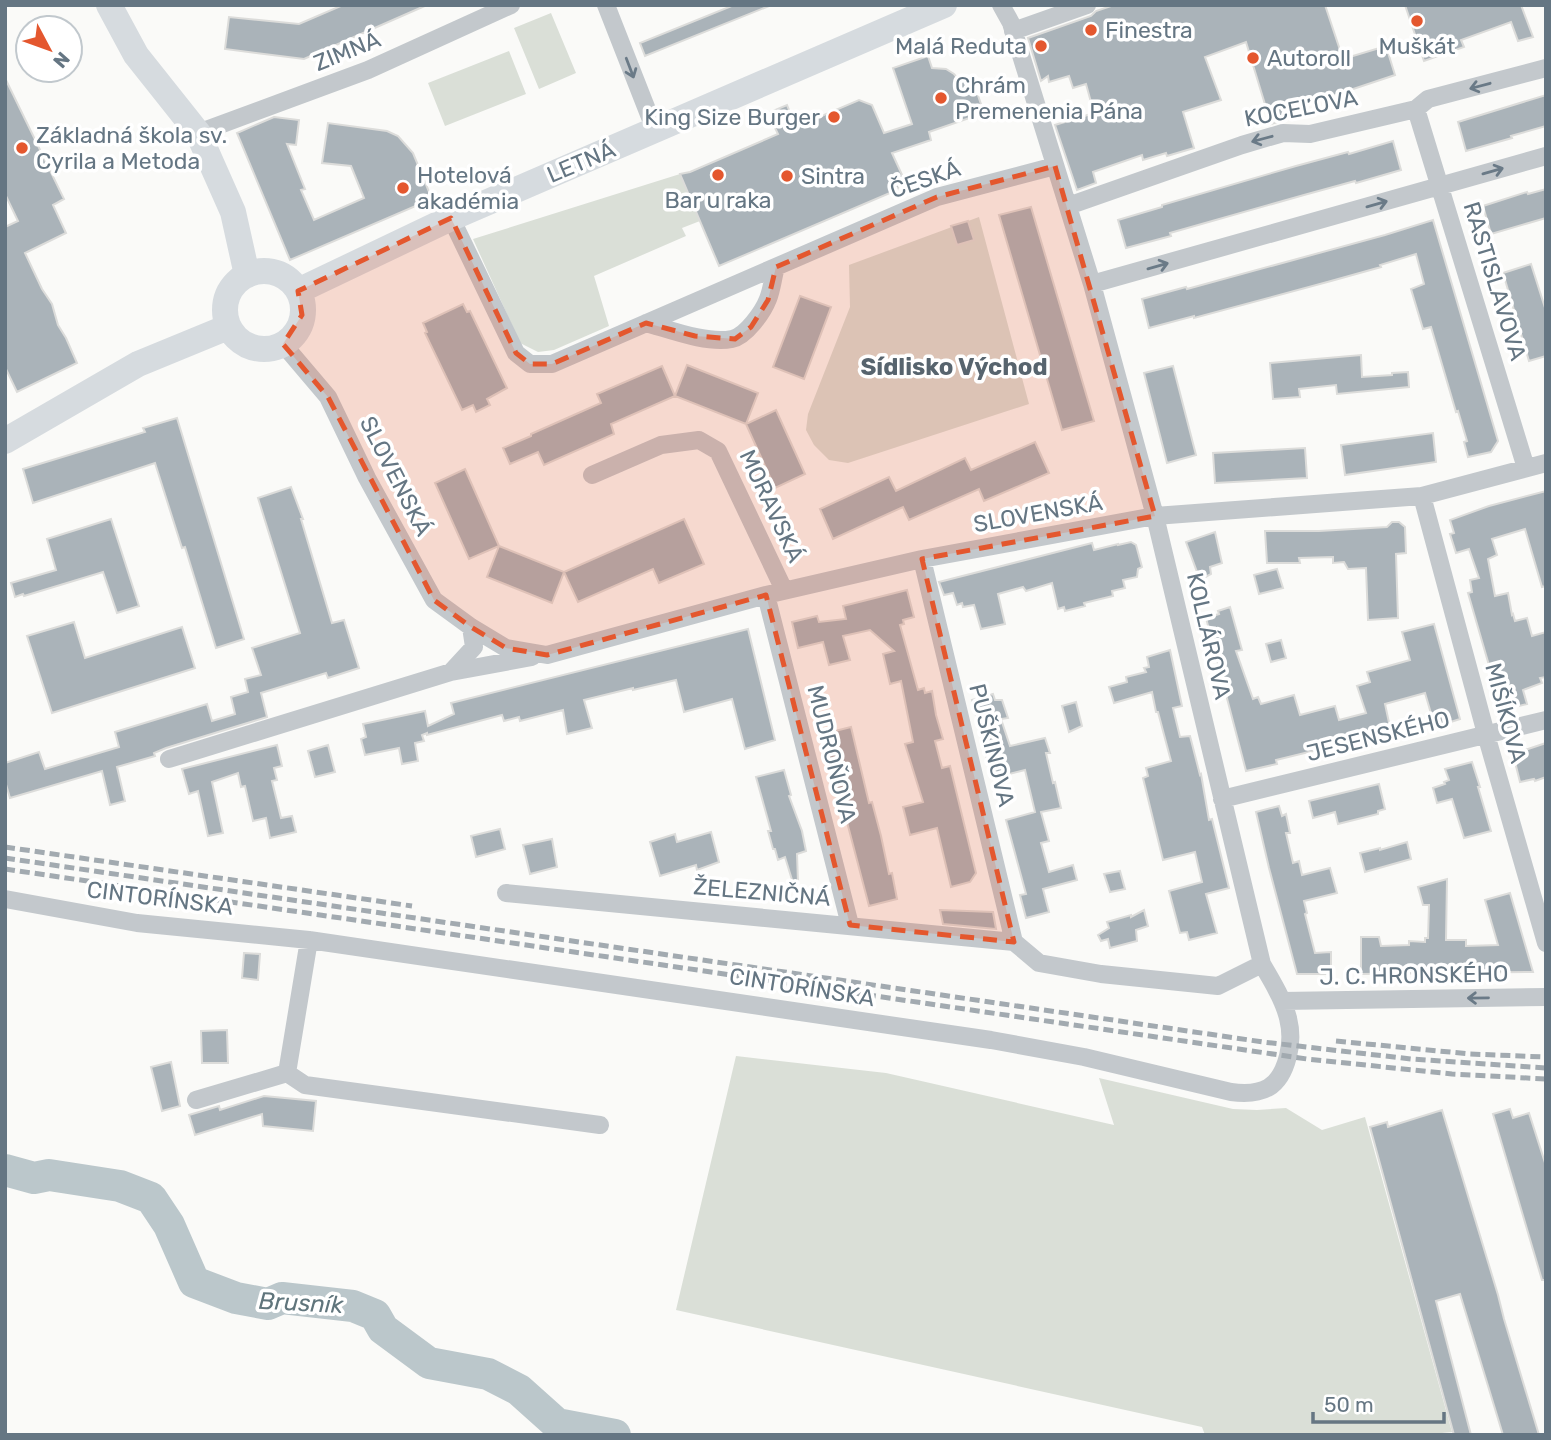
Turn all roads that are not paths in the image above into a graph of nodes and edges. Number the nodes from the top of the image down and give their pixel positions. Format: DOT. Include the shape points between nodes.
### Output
graph roads {
  1 [pos="109,5"];
  2 [pos="511,5"];
  3 [pos="606,5"];
  4 [pos="944,5"];
  5 [pos="1001,5"];
  6 [pos="1087,5"];
  7 [pos="1013,31"];
  8 [pos="1546,68"];
  9 [pos="1416,109"];
  10 [pos="655,130"];
  11 [pos="198,133"];
  12 [pos="1546,156"];
  13 [pos="1055,166"];
  14 [pos="1441,186"];
  15 [pos="1068,206"];
  16 [pos="451,218"];
  17 [pos="776,267"];
  18 [pos="247,275"];
  19 [pos="1092,284"];
  20 [pos="298,291"];
  21 [pos="646,323"];
  22 [pos="229,327"];
  23 [pos="283,344"];
  24 [pos="5,441"];
  25 [pos="1546,463"];
  26 [pos="1526,468"];
  27 [pos="592,475"];
  28 [pos="1422,496"];
  29 [pos="1155,516"];
  30 [pos="922,559"];
  31 [pos="784,590"];
  32 [pos="766,595"];
  33 [pos="471,626"];
  34 [pos="547,654"];
  35 [pos="451,673"];
  36 [pos="1546,720"];
  37 [pos="1486,735"];
  38 [pos="169,759"];
  39 [pos="1222,799"];
  40 [pos="506,893"];
  41 [pos="5,899"];
  42 [pos="850,925"];
  43 [pos="309,940"];
  44 [pos="1014,942"];
  45 [pos="1546,943"];
  46 [pos="1262,964"];
  47 [pos="1546,997"];
  48 [pos="1282,1001"];
  49 [pos="287,1073"];
  50 [pos="1281,1077"];
  51 [pos="196,1100"];
  52 [pos="600,1125"];
  1 -- 11 [label="street" via="136,55"];
  2 -- 11 [label="street, ZIMNÁ" via="368,70"];
  3 -- 10 [label="street, one-way"];
  4 -- 10 [label="street, LETNÁ"];
  5 -- 7 [label="street, KOLLÁROVA"];
  6 -- 7 [label="street"];
  7 -- 13 [label="street, KOLLÁROVA"];
  8 -- 9 [label="street, KOCEĽOVA, one-way" via="1428,99"];
  9 -- 14 [label="street, RASTISLAVOVA"];
  9 -- 15 [label="street, KOCEĽOVA, one-way" via="1310,134 1283,133"];
  10 -- 16 [label="street, LETNÁ"];
  11 -- 18 [label="street" via="233,212"];
  14 -- 12 [label="street, one-way"];
  13 -- 15 [label="street, KOLLÁROVA"];
  13 -- 17 [label="street, ČESKÁ" via="937,197"];
  19 -- 14 [label="street, one-way"];
  14 -- 26 [label="street, RASTISLAVOVA"];
  15 -- 19 [label="street, KOLLÁROVA"];
  16 -- 20 [label="street, LETNÁ"];
  16 -- 21 [label="street, ČESKÁ" via="516,353 530,364 552,364"];
  17 -- 21 [label="street, ČESKÁ"];
  17 -- 21 [label="street" via="768,300 751,327 734,338 695,336"];
  18 -- 20 [label="street" via="276,273"];
  18 -- 22 [label="street" via="229,291 225,303"];
  19 -- 29 [label="street, KOLLÁROVA"];
  20 -- 23 [label="street" via="302,304 299,327"];
  22 -- 23 [label="street" via="246,345 258,349"];
  22 -- 24 [label="street" via="138,364"];
  23 -- 33 [label="street, SLOVENSKÁ" via="328,397 434,600"];
  25 -- 26 [label="street, SLOVENSKÁ"];
  26 -- 28 [label="street, SLOVENSKÁ"];
  27 -- 31 [label="street, MORAVSKÁ" via="661,445 699,440 718,451"];
  28 -- 29 [label="street, SLOVENSKÁ"];
  28 -- 37 [label="street, MIŠÍKOVA"];
  29 -- 30 [label="street, SLOVENSKÁ"];
  29 -- 39 [label="street, KOLLÁROVA"];
  30 -- 31 [label="street, SLOVENSKÁ"];
  30 -- 44 [label="street, PUŠKINOVA"];
  31 -- 32 [label="street, SLOVENSKÁ"];
  32 -- 34 [label="street, SLOVENSKÁ"];
  32 -- 42 [label="street, MUDROŇOVA"];
  33 -- 34 [label="street, SLOVENSKÁ" via="506,648"];
  33 -- 35 [label="street" via="474,647"];
  34 -- 35 [label="street, SLOVENSKÁ"];
  35 -- 38 [label="street, SLOVENSKÁ"];
  36 -- 37 [label="street, JESENSKÉHO"];
  37 -- 39 [label="street, JESENSKÉHO"];
  37 -- 45 [label="street, MIŠÍKOVA"];
  39 -- 46 [label="street, KOLLÁROVA"];
  40 -- 42 [label="street, ŽELEZNIČNÁ"];
  41 -- 43 [label="street, CINTORÍNSKA" via="137,923"];
  42 -- 44 [label="street, ŽELEZNIČNÁ"];
  43 -- 49 [label="street"];
  43 -- 50 [label="street, CINTORÍNSKA" via="1024,1045 1245,1094 1265,1089"];
  44 -- 46 [label="street" via="1039,962 1101,974 1218,986"];
  46 -- 48 [label="street, KOLLÁROVA"];
  47 -- 48 [label="street, J. C. HRONSKÉHO, one-way"];
  48 -- 50 [label="street, KOLLÁROVA" via="1290,1034"];
  49 -- 51 [label="street"];
  49 -- 52 [label="street" via="305,1085"];
}
